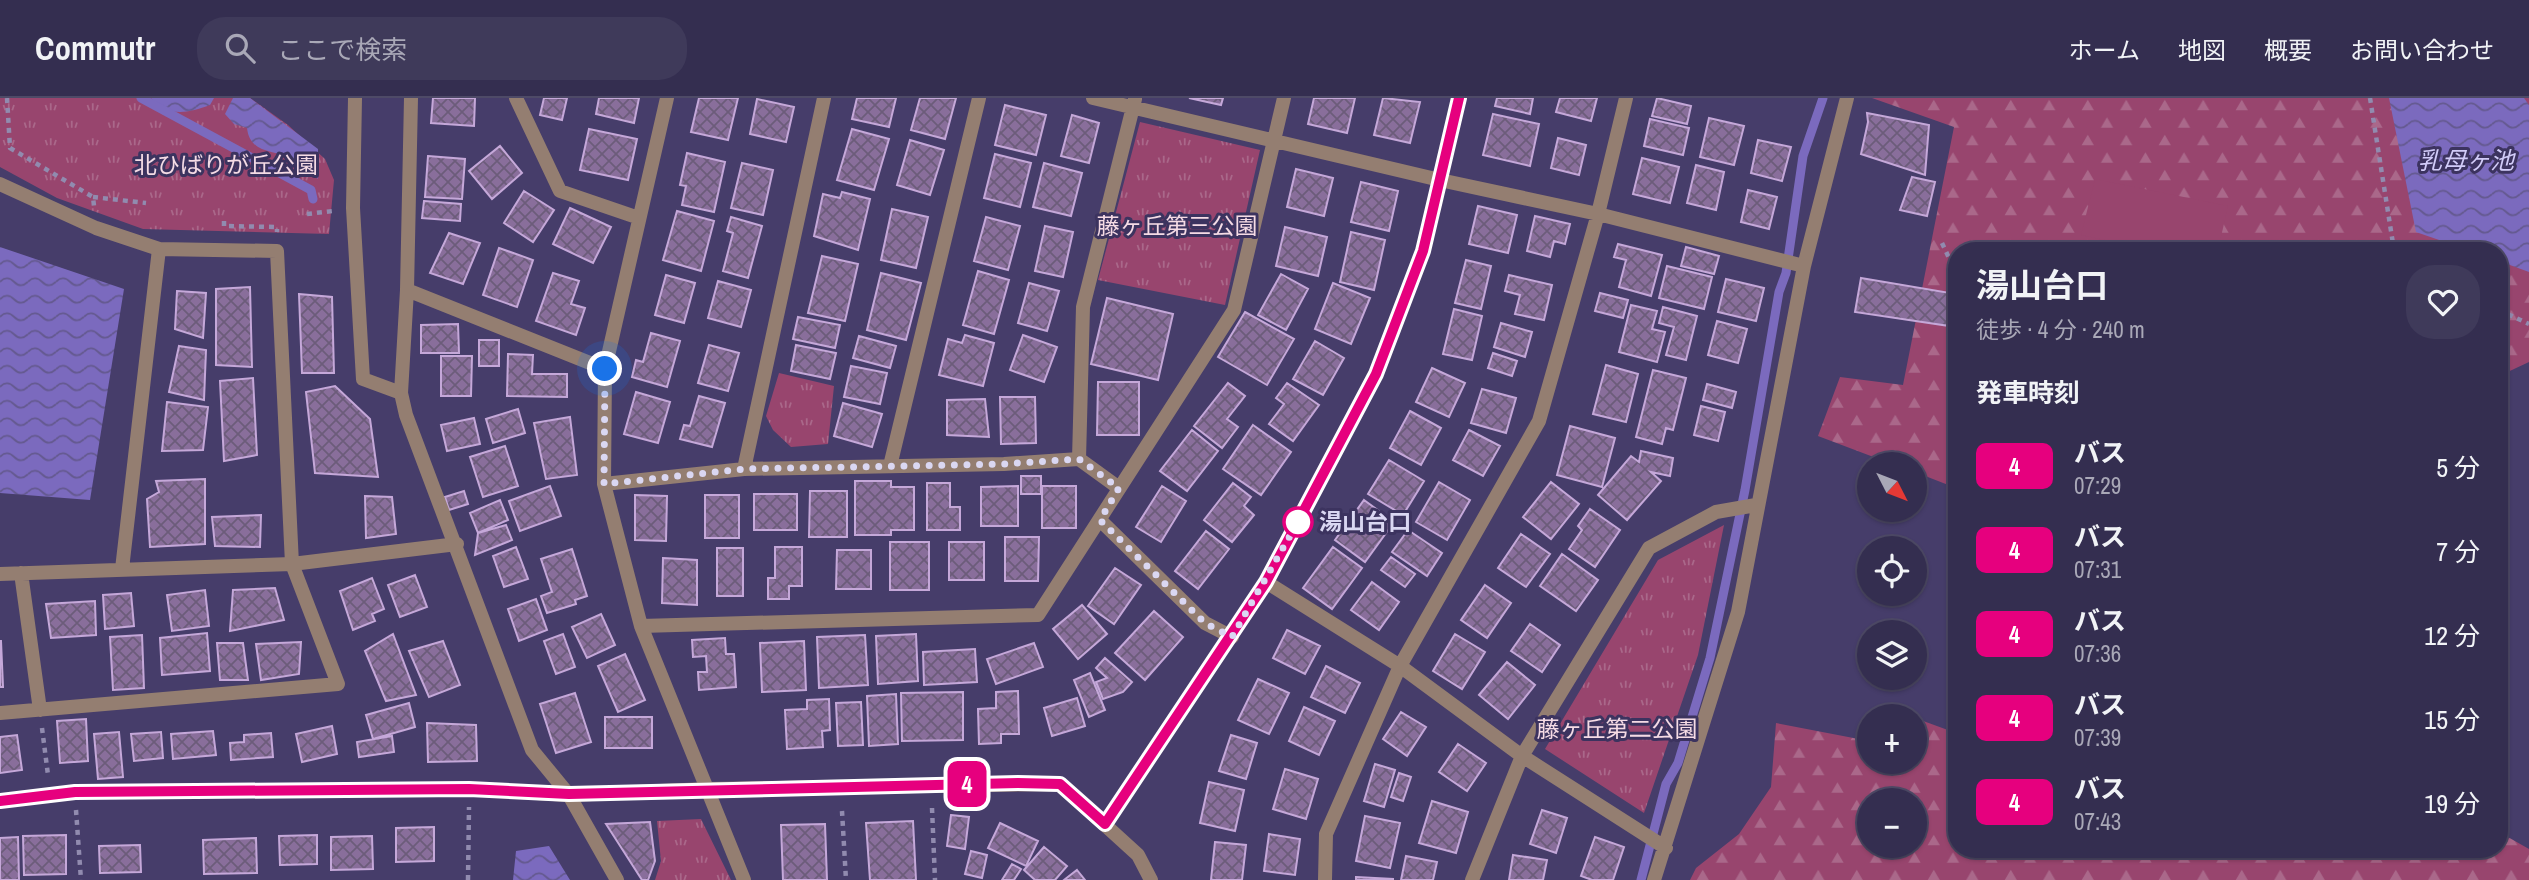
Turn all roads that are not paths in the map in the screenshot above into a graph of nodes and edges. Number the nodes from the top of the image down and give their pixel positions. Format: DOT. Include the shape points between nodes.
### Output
graph roads {
  1 [pos="355,98"];
  2 [pos="411,98"];
  3 [pos="516,98"];
  4 [pos="667,98"];
  5 [pos="824,98"];
  6 [pos="979,98"];
  7 [pos="1093,98"];
  8 [pos="1284,98"];
  9 [pos="1459,98"];
  10 [pos="1626,98"];
  11 [pos="1847,98"];
  12 [pos="1134,103"];
  13 [pos="1273,141"];
  14 [pos="1440,180"];
  15 [pos="0,184"];
  16 [pos="1598,214"];
  17 [pos="639,218"];
  18 [pos="159,249"];
  19 [pos="1803,266"];
  20 [pos="407,290"];
  21 [pos="605,369"];
  22 [pos="398,392"];
  23 [pos="1079,459"];
  24 [pos="890,466"];
  25 [pos="744,469"];
  26 [pos="604,484"];
  27 [pos="1119,488"];
  28 [pos="1756,505"];
  29 [pos="1100,520"];
  30 [pos="457,544"];
  31 [pos="292,564"];
  32 [pos="122,569"];
  33 [pos="21,573"];
  34 [pos="0,574"];
  35 [pos="1266,582"];
  36 [pos="641,626"];
  37 [pos="1232,637"];
  38 [pos="1400,666"];
  39 [pos="40,710"];
  40 [pos="0,713"];
  41 [pos="1522,756"];
  42 [pos="707,789"];
  43 [pos="569,794"];
  44 [pos="0,801"];
  45 [pos="1105,824"];
  46 [pos="1666,848"];
  47 [pos="617,880"];
  48 [pos="744,880"];
  49 [pos="1151,880"];
  50 [pos="1325,880"];
  51 [pos="1472,880"];
  52 [pos="1654,880"];
  1 -- 22 [label="street" via="353,208 363,379"];
  2 -- 20 [label="street"];
  3 -- 17 [label="street" via="560,191"];
  4 -- 17 [label="street"];
  5 -- 25 [label="street"];
  6 -- 24 [label="street"];
  7 -- 12 [label="street"];
  8 -- 13 [label="street"];
  9 -- 14 [label="street"];
  10 -- 16 [label="street"];
  11 -- 19 [label="street"];
  12 -- 13 [label="street"];
  12 -- 23 [label="street" via="1083,307"];
  13 -- 14 [label="street"];
  13 -- 27 [label="street" via="1234,310"];
  14 -- 16 [label="street"];
  14 -- 35 [label="street" via="1423,251 1376,374"];
  15 -- 18 [label="street" via="96,228"];
  16 -- 19 [label="street"];
  16 -- 38 [label="street" via="1539,421"];
  17 -- 21 [label="street"];
  18 -- 31 [label="street" via="277,251"];
  18 -- 32 [label="street"];
  19 -- 28 [label="street"];
  20 -- 21 [label="street"];
  20 -- 22 [label="street"];
  21 -- 26 [label="street"];
  22 -- 30 [label="street"];
  23 -- 24 [label="street"];
  23 -- 27 [label="street"];
  24 -- 25 [label="street"];
  25 -- 26 [label="street"];
  26 -- 36 [label="street"];
  27 -- 29 [label="street"];
  28 -- 41 [label="street" via="1722,510 1649,548"];
  28 -- 46 [label="street" via="1738,612"];
  29 -- 36 [label="street" via="1038,615"];
  29 -- 37 [label="street" via="1205,623"];
  30 -- 31 [label="street"];
  30 -- 43 [label="street" via="533,750"];
  31 -- 32 [label="street"];
  31 -- 39 [label="street" via="338,684"];
  32 -- 33 [label="street"];
  33 -- 34 [label="street"];
  33 -- 39 [label="street"];
  35 -- 37 [label="street"];
  35 -- 38 [label="street"];
  36 -- 42 [label="street"];
  37 -- 45 [label="street"];
  38 -- 41 [label="street"];
  38 -- 50 [label="street" via="1326,834"];
  39 -- 40 [label="street"];
  41 -- 46 [label="street"];
  41 -- 51 [label="street"];
  42 -- 43 [label="street"];
  42 -- 45 [label="street" via="1060,784"];
  42 -- 48 [label="street"];
  43 -- 44 [label="street" via="469,789 75,792"];
  43 -- 47 [label="street"];
  45 -- 49 [label="street" via="1138,855"];
  46 -- 52 [label="street"];
}
